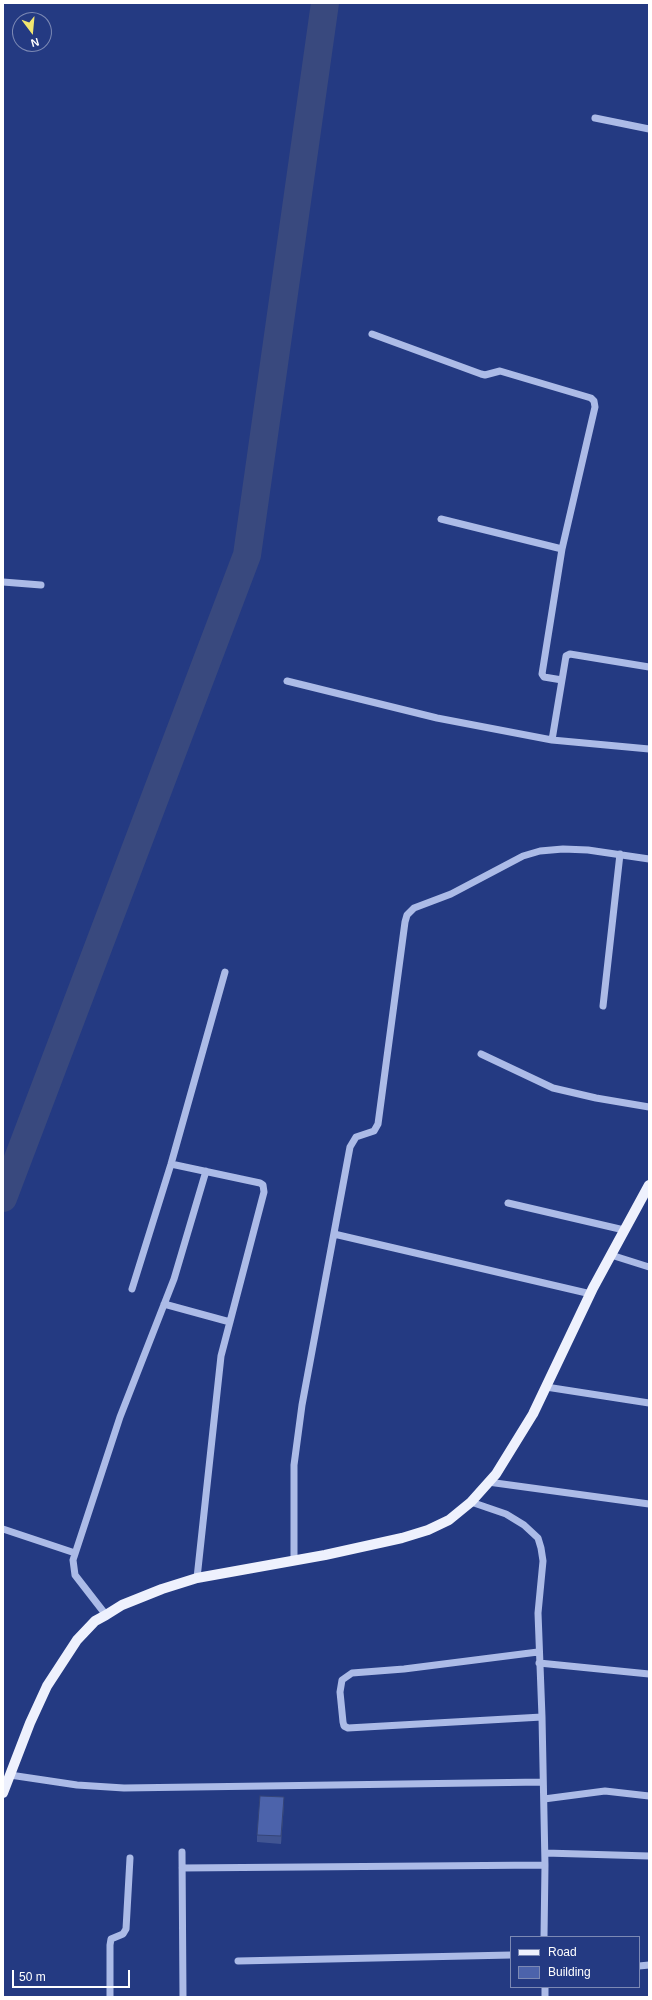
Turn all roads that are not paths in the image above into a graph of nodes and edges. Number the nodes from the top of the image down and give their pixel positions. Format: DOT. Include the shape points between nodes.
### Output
graph roads {
  1 [pos="596,118"];
  2 [pos="649,130"];
  3 [pos="372,334"];
  4 [pos="441,519"];
  5 [pos="562,549"];
  6 [pos="3,582"];
  7 [pos="41,585"];
  8 [pos="649,667"];
  9 [pos="562,680"];
  10 [pos="288,681"];
  11 [pos="552,740"];
  12 [pos="649,749"];
  13 [pos="620,854"];
  14 [pos="649,859"];
  15 [pos="224,972"];
  16 [pos="603,1006"];
  17 [pos="481,1054"];
  18 [pos="649,1107"];
  19 [pos="171,1164"];
  20 [pos="206,1171"];
  21 [pos="649,1185"];
  22 [pos="508,1203"];
  23 [pos="624,1230"];
  24 [pos="334,1234"];
  25 [pos="611,1255"];
  26 [pos="649,1267"];
  27 [pos="132,1289"];
  28 [pos="591,1294"];
  29 [pos="164,1304"];
  30 [pos="230,1322"];
  31 [pos="546,1388"];
  32 [pos="649,1403"];
  33 [pos="488,1482"];
  34 [pos="471,1502"];
  35 [pos="649,1504"];
  36 [pos="3,1529"];
  37 [pos="75,1553"];
  38 [pos="294,1560"];
  39 [pos="197,1578"];
  40 [pos="106,1615"];
  41 [pos="538,1652"];
  42 [pos="539,1663"];
  43 [pos="649,1674"];
  44 [pos="542,1717"];
  45 [pos="10,1775"];
  46 [pos="543,1782"];
  47 [pos="3,1793"];
  48 [pos="649,1796"];
  49 [pos="544,1799"];
  50 [pos="182,1852"];
  51 [pos="545,1853"];
  52 [pos="649,1856"];
  53 [pos="130,1858"];
  54 [pos="545,1865"];
  55 [pos="182,1868"];
  56 [pos="544,1936"];
  57 [pos="510,1955"];
  58 [pos="238,1961"];
  59 [pos="110,1997"];
  60 [pos="183,1997"];
  1 -- 2 [label="street"];
  3 -- 5 [label="street" via="480,374 500,371 594,401 595,407"];
  4 -- 5 [label="street"];
  5 -- 9 [label="street" via="542,674 544,677"];
  6 -- 7 [label="street"];
  8 -- 9 [label="street" via="568,655 565,658"];
  9 -- 11 [label="street"];
  10 -- 11 [label="street" via="437,718"];
  11 -- 12 [label="street"];
  13 -- 14 [label="street"];
  13 -- 16 [label="street"];
  13 -- 24 [label="street" via="562,849 540,851 523,856 466,887 410,911 405,922 378,1124 374,1131 356,1137 350,1147"];
  15 -- 19 [label="street"];
  17 -- 18 [label="street" via="553,1088"];
  19 -- 20 [label="street"];
  19 -- 27 [label="street"];
  20 -- 29 [label="street" via="185,1247"];
  20 -- 30 [label="street" via="260,1183 264,1188"];
  21 -- 23 [label="main road"];
  22 -- 23 [label="street"];
  23 -- 25 [label="main road"];
  24 -- 28 [label="street"];
  24 -- 38 [label="street" via="302,1405 294,1465"];
  25 -- 26 [label="street"];
  25 -- 28 [label="main road"];
  28 -- 31 [label="main road"];
  29 -- 30 [label="street"];
  29 -- 37 [label="street" via="120,1417"];
  30 -- 39 [label="street" via="221,1356"];
  31 -- 32 [label="street"];
  31 -- 33 [label="main road" via="513,1448"];
  33 -- 34 [label="main road"];
  33 -- 35 [label="street"];
  34 -- 38 [label="main road" via="449,1520 428,1530 402,1538"];
  34 -- 41 [label="street" via="506,1514 533,1531 538,1538 543,1561 538,1613"];
  36 -- 37 [label="street"];
  37 -- 40 [label="street" via="72,1564 75,1575"];
  38 -- 39 [label="main road"];
  39 -- 40 [label="main road" via="162,1588 122,1605"];
  40 -- 45 [label="main road" via="77,1640 62,1660 30,1723"];
  41 -- 42 [label="street"];
  41 -- 44 [label="street" via="352,1673 342,1680 340,1692 343,1722 348,1728"];
  42 -- 43 [label="street"];
  42 -- 44 [label="street"];
  44 -- 46 [label="street"];
  45 -- 46 [label="street" via="77,1785 124,1788"];
  45 -- 47 [label="main road"];
  46 -- 49 [label="street"];
  48 -- 49 [label="street" via="605,1791"];
  49 -- 51 [label="street"];
  50 -- 55 [label="street"];
  51 -- 52 [label="street"];
  51 -- 54 [label="street"];
  53 -- 59 [label="street" via="126,1929 123,1934 112,1939 110,1945"];
  54 -- 55 [label="street"];
  54 -- 56 [label="street"];
  55 -- 60 [label="street"];
  57 -- 58 [label="street"];
}
